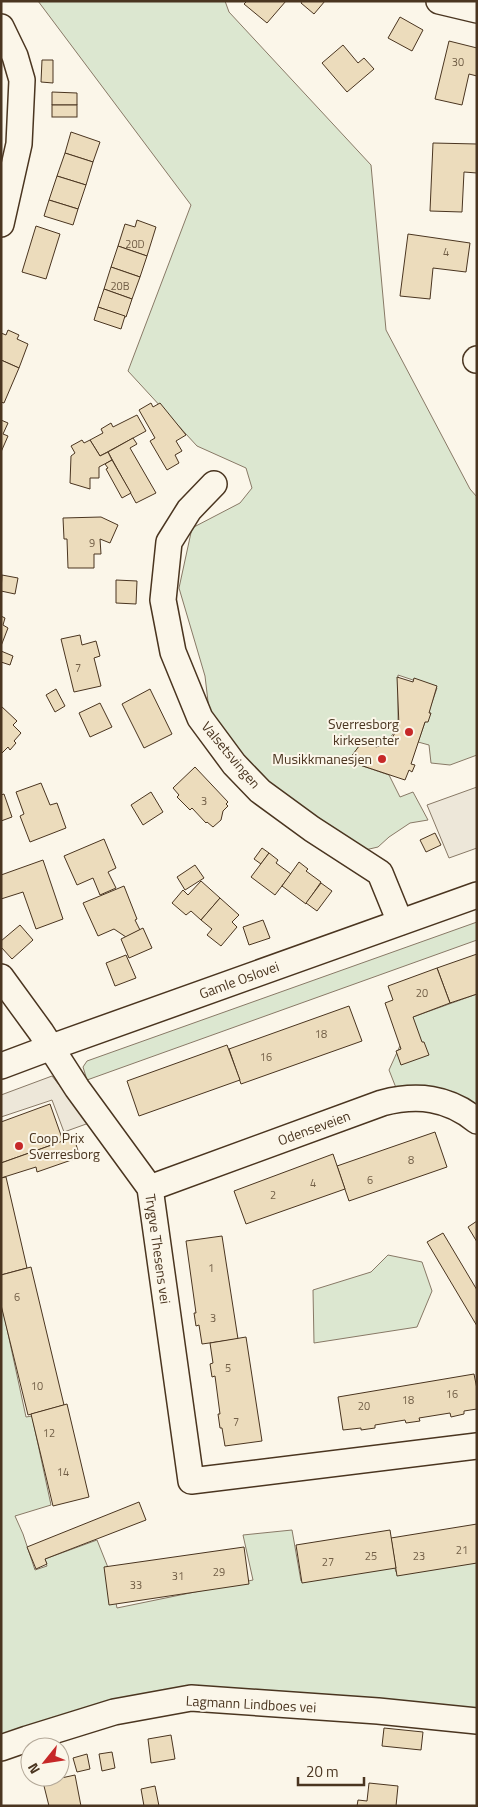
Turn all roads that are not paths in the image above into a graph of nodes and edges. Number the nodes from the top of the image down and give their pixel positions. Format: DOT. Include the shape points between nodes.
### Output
graph roads {
  1 [pos="439,1"];
  2 [pos="477,10"];
  3 [pos="1,27"];
  4 [pos="1,224"];
  5 [pos="214,484"];
  6 [pos="477,895"];
  7 [pos="400,922"];
  8 [pos="1,977"];
  9 [pos="49,1048"];
  10 [pos="1,1066"];
  11 [pos="477,1121"];
  12 [pos="150,1188"];
  13 [pos="477,1446"];
  14 [pos="477,1721"];
  15 [pos="1,1748"];
  1 -- 2 [label="street"];
  3 -- 4 [label="street" via="22,80 19,144"];
  5 -- 7 [label="street, Valsetsvingen" via="189,510 169,542 163,600 174,652 200,718 234,764 260,791 380,873"];
  6 -- 7 [label="street, Gamle Oslovei"];
  7 -- 9 [label="street, Gamle Oslovei"];
  8 -- 9 [label="street, Trygve Thesens vei"];
  9 -- 10 [label="street, Gamle Oslovei"];
  9 -- 12 [label="street, Trygve Thesens vei"];
  11 -- 12 [label="street, Odenseveien" via="446,1103 416,1097 400,1098"];
  12 -- 13 [label="street, Trygve Thesens vei" via="191,1481"];
  14 -- 15 [label="street, Lagmann Lindboes vei" via="191,1698 114,1712"];
}
